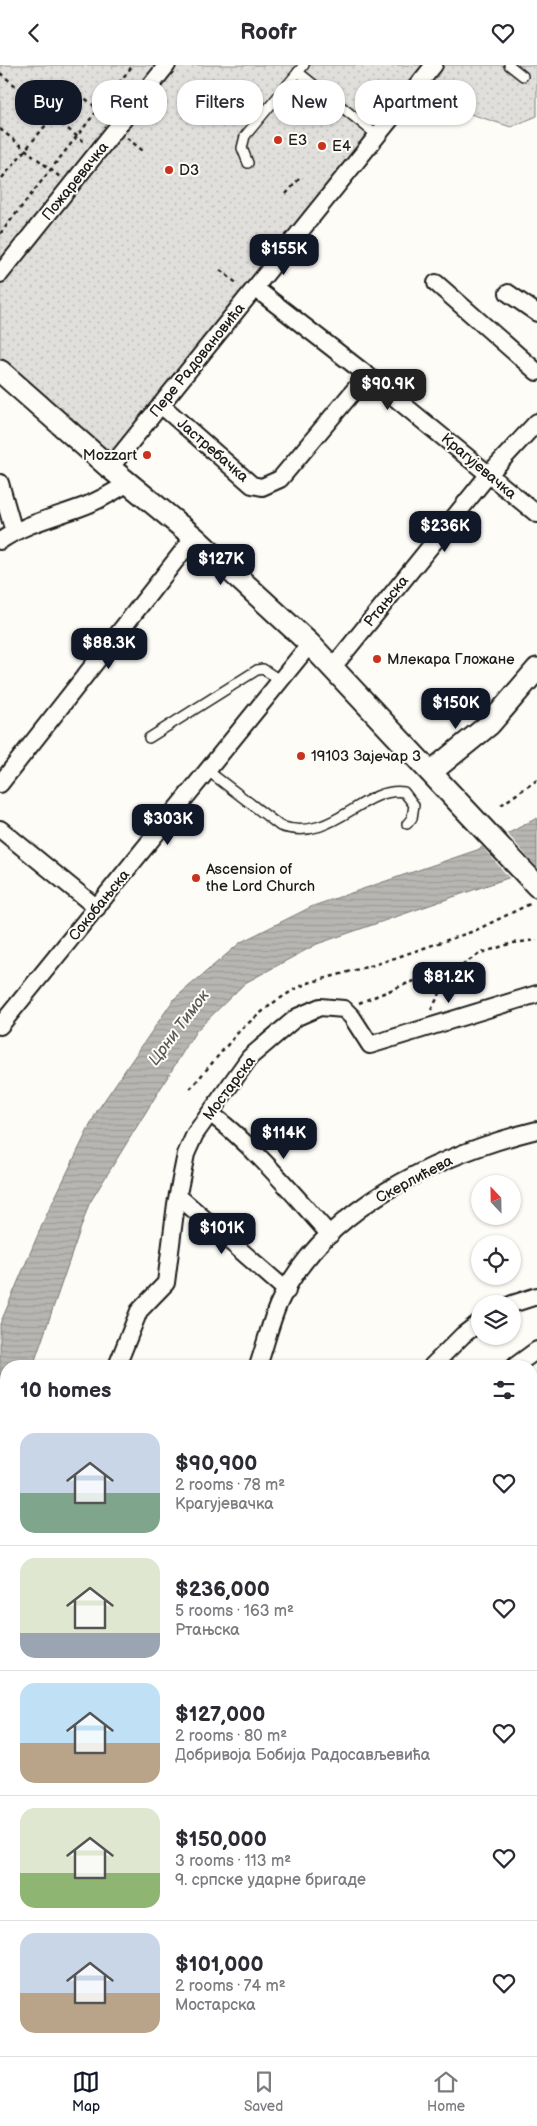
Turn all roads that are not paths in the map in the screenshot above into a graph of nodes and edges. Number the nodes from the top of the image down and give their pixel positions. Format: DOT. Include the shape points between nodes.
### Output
graph roads {
  1 [pos="167,65"];
  2 [pos="434,65"];
  3 [pos="509,65"];
  4 [pos="301,69"];
  5 [pos="523,77"];
  6 [pos="378,136"];
  7 [pos="248,163"];
  8 [pos="0,273"];
  9 [pos="436,283"];
  10 [pos="253,291"];
  11 [pos="508,293"];
  12 [pos="537,313"];
  13 [pos="0,371"];
  14 [pos="537,372"];
  15 [pos="367,375"];
  16 [pos="161,405"];
  17 [pos="537,422"];
  18 [pos="110,468"];
  19 [pos="489,474"];
  20 [pos="0,483"];
  21 [pos="128,483"];
  22 [pos="537,514"];
  23 [pos="14,532"];
  24 [pos="194,537"];
  25 [pos="0,541"];
  26 [pos="310,644"];
  27 [pos="332,667"];
  28 [pos="537,669"];
  29 [pos="281,681"];
  30 [pos="150,738"];
  31 [pos="208,771"];
  32 [pos="431,772"];
  33 [pos="0,784"];
  34 [pos="407,823"];
  35 [pos="0,829"];
  36 [pos="537,886"];
  37 [pos="97,908"];
  38 [pos="537,994"];
  39 [pos="0,1026"];
  40 [pos="210,1113"];
  41 [pos="537,1130"];
  42 [pos="178,1195"];
  43 [pos="330,1235"];
  44 [pos="287,1291"];
  45 [pos="537,1296"];
  46 [pos="521,1301"];
  47 [pos="471,1329"];
  48 [pos="537,1350"];
  49 [pos="119,1360"];
  50 [pos="260,1360"];
  51 [pos="438,1360"];
  52 [pos="524,1360"];
  1 -- 8 [label="street, Пожаревачка"];
  2 -- 6 [label="street, Пере Радовановића"];
  3 -- 5 [label="lane"];
  4 -- 6 [label="lane"];
  4 -- 7 [label="lane" via="246,136 242,149"];
  6 -- 10 [label="street, Пере Радовановића"];
  9 -- 14 [label="street"];
  10 -- 15 [label="street, Крагујевачка"];
  10 -- 16 [label="street, Пере Радовановића"];
  11 -- 12 [label="street"];
  13 -- 18 [label="street"];
  15 -- 16 [label="street, Јастребачка" via="280,479 262,487 252,485"];
  15 -- 19 [label="street, Крагујевачка"];
  16 -- 18 [label="street, Пере Радовановића"];
  17 -- 19 [label="street, Ртањска"];
  18 -- 21 [label="street"];
  19 -- 22 [label="street, Крагујевачка"];
  19 -- 27 [label="street, Ртањска"];
  20 -- 23 [label="street"];
  21 -- 23 [label="street" via="98,501 31,523"];
  21 -- 24 [label="street"];
  23 -- 25 [label="street"];
  24 -- 26 [label="street"];
  24 -- 33 [label="street"];
  26 -- 27 [label="street"];
  26 -- 29 [label="street, Сокобањска"];
  27 -- 32 [label="street"];
  28 -- 32 [label="street" via="490,725"];
  29 -- 30 [label="lane" via="263,669 257,669"];
  29 -- 31 [label="street, Сокобањска"];
  31 -- 34 [label="lane" via="280,826 291,829 321,827 395,790 404,792 414,805 412,818"];
  31 -- 37 [label="street, Сокобањска"];
  32 -- 36 [label="street"];
  35 -- 37 [label="street"];
  37 -- 39 [label="street, Сокобањска"];
  38 -- 40 [label="street, Мостарска" via="370,1045 344,1009 320,1007 297,1017 250,1057"];
  40 -- 42 [label="street, Мостарска" via="186,1154"];
  40 -- 43 [label="street" via="275,1173"];
  41 -- 43 [label="street, Скерлићева" via="463,1153 398,1184"];
  42 -- 44 [label="street"];
  42 -- 49 [label="street, Мостарска" via="166,1283 139,1311"];
  43 -- 44 [label="street, Скерлићева" via="299,1271"];
  44 -- 50 [label="street, Скерлићева" via="278,1305"];
  45 -- 46 [label="street"];
  47 -- 51 [label="street"];
  48 -- 52 [label="street"];
}
